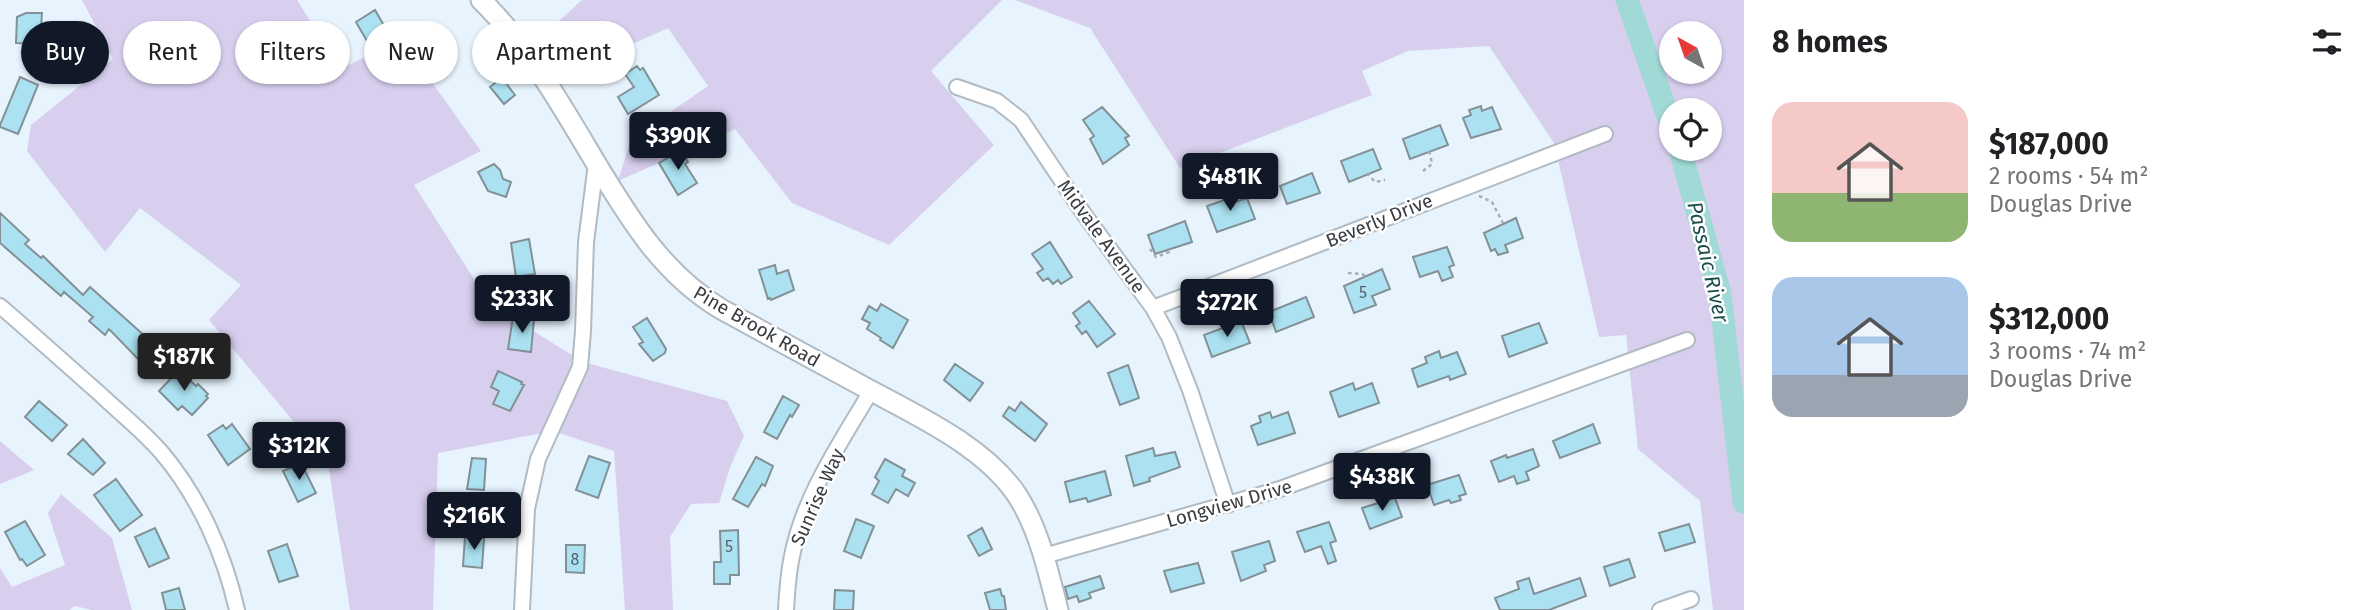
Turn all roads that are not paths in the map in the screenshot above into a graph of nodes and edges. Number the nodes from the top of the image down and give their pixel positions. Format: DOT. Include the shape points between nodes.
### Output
graph roads {
  1 [pos="481,0"];
  2 [pos="957,87"];
  3 [pos="1605,134"];
  4 [pos="596,164"];
  5 [pos="0,306"];
  6 [pos="1153,308"];
  7 [pos="1687,340"];
  8 [pos="871,391"];
  9 [pos="1228,505"];
  10 [pos="1044,556"];
  11 [pos="1690,599"];
  12 [pos="237,610"];
  13 [pos="522,610"];
  14 [pos="786,610"];
  15 [pos="1058,610"];
  16 [pos="1660,610"];
  1 -- 4 [label="street, Pine Brook Road" via="541,75"];
  2 -- 6 [label="street, Midvale Avenue" via="997,101 1021,120"];
  3 -- 6 [label="street, Beverly Drive"];
  4 -- 8 [label="street, Pine Brook Road" via="653,250 689,287"];
  4 -- 13 [label="street" via="586,242 580,367 535,471 527,509"];
  5 -- 12 [label="street" via="163,454 214,539"];
  6 -- 9 [label="street, Midvale Avenue" via="1190,390"];
  7 -- 9 [label="street, Longview Drive"];
  8 -- 10 [label="street, Pine Brook Road" via="956,439 996,471 1018,497"];
  8 -- 14 [label="street, Sunrise Way" via="814,493 799,530"];
  9 -- 10 [label="street, Longview Drive"];
  10 -- 15 [label="street, Pine Brook Road"];
  11 -- 16 [label="street"];
}
